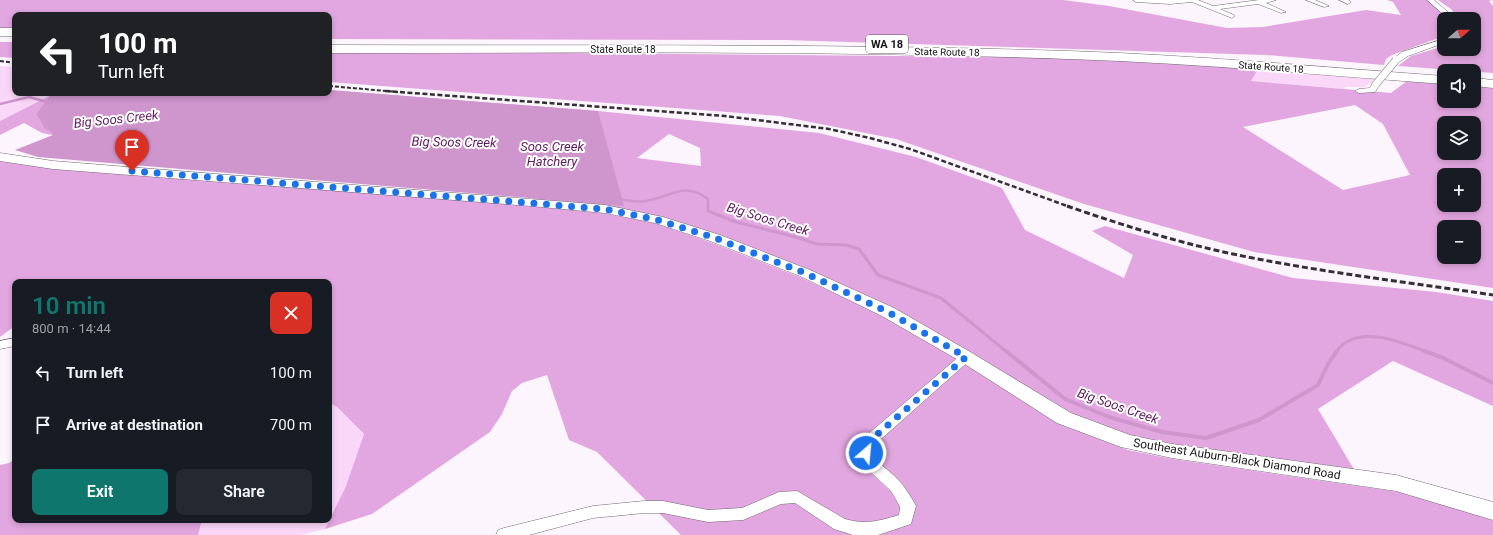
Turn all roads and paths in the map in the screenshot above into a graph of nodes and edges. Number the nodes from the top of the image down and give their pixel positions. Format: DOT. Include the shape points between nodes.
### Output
graph roads {
  1 [pos="1136,0"];
  2 [pos="1193,0"];
  3 [pos="1273,0"];
  4 [pos="1309,0"];
  5 [pos="1430,0"];
  6 [pos="1258,2"];
  7 [pos="1326,6"];
  8 [pos="1213,8"];
  9 [pos="1283,12"];
  10 [pos="1445,12"];
  11 [pos="1232,16"];
  12 [pos="0,32"];
  13 [pos="12,32"];
  14 [pos="0,38"];
  15 [pos="12,39"];
  16 [pos="332,41"];
  17 [pos="1437,43"];
  18 [pos="332,49"];
  19 [pos="1437,72"];
  20 [pos="1481,74"];
  21 [pos="1493,75"];
  22 [pos="1437,79"];
  23 [pos="1481,83"];
  24 [pos="1493,84"];
  25 [pos="1359,91"];
  26 [pos="0,157"];
  27 [pos="12,343"];
  28 [pos="0,345"];
  29 [pos="966,357"];
  30 [pos="1493,511"];
  31 [pos="504,535"];
  1 -- 2 [label="street"];
  2 -- 8 [label="street"];
  3 -- 6 [label="street"];
  4 -- 7 [label="street"];
  5 -- 10 [label="street"];
  6 -- 8 [label="street"];
  6 -- 9 [label="street"];
  8 -- 11 [label="street"];
  12 -- 13 [label="highway"];
  14 -- 15 [label="highway"];
  16 -- 19 [label="highway, State Route 18 / WA 18" via="575,40 1001,46 1104,49"];
  17 -- 25 [label="street, bridge" via="1405,54 1396,60 1372,90"];
  18 -- 22 [label="highway, State Route 18 / WA 18" via="733,49 1012,53 1215,63"];
  20 -- 21 [label="highway"];
  23 -- 24 [label="highway"];
  26 -- 29 [label="main road, Southeast Auburn-Black Diamond Road" via="53,165 531,202 637,214 715,238 805,273 888,312"];
  27 -- 28 [label="street"];
  29 -- 30 [label="main road, Southeast Auburn-Black Diamond Road" via="1064,418 1128,442 1172,451 1396,483"];
  29 -- 31 [label="street" via="865,445 866,453 874,467 896,487 908,506 906,519 896,523 876,529 853,528 840,524 797,497 779,498 743,514 708,516 663,507 593,512"];
}
